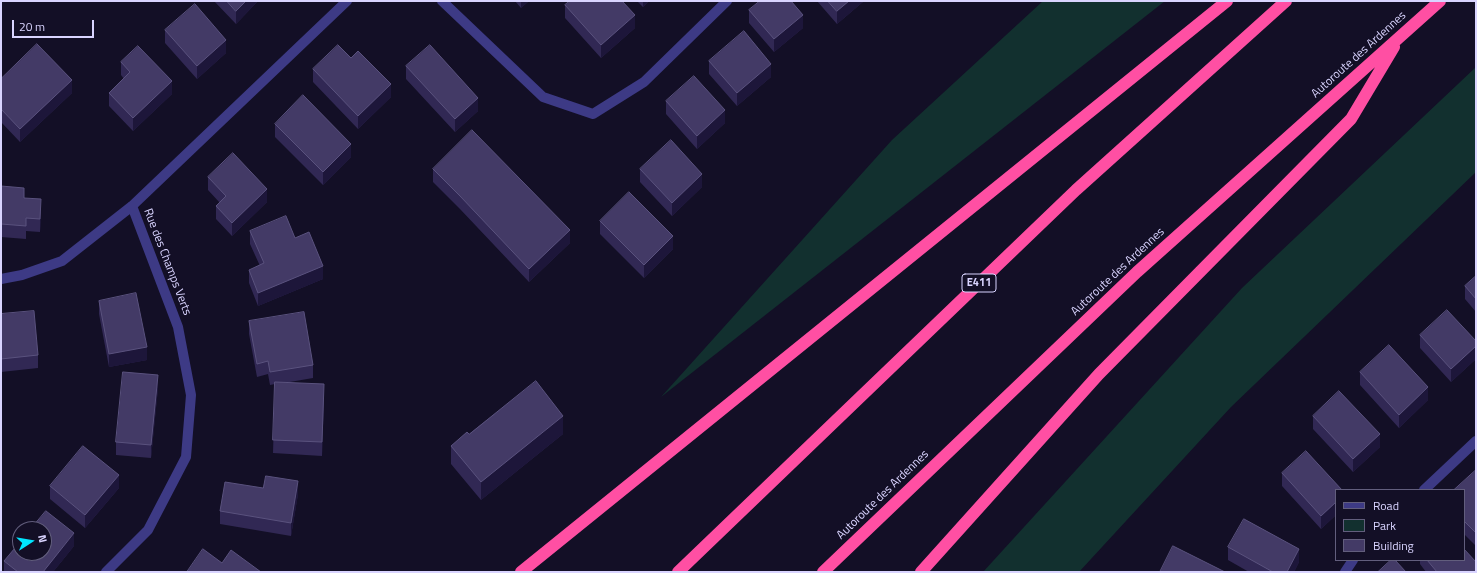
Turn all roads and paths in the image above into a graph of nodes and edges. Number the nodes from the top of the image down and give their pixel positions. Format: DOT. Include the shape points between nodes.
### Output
graph roads {
  1 [pos="347,1"];
  2 [pos="442,1"];
  3 [pos="727,1"];
  4 [pos="1227,1"];
  5 [pos="1286,1"];
  6 [pos="1440,1"];
  7 [pos="1401,35"];
  8 [pos="132,206"];
  9 [pos="1,279"];
  10 [pos="1476,441"];
  11 [pos="1425,489"];
  12 [pos="1353,561"];
  13 [pos="106,572"];
  14 [pos="521,572"];
  15 [pos="678,572"];
  16 [pos="823,572"];
  17 [pos="921,572"];
  18 [pos="1345,572"];
  1 -- 8 [label="street, Rue des Champs Verts"];
  2 -- 3 [label="street" via="543,97 593,114 644,82"];
  4 -- 14 [label="highway"];
  5 -- 15 [label="highway, E411" via="1076,190"];
  6 -- 7 [label="highway, Autoroute des Ardennes"];
  7 -- 16 [label="highway, Autoroute des Ardennes" via="1137,272"];
  7 -- 17 [label="highway" via="1350,118 1099,374"];
  8 -- 9 [label="street" via="62,261 22,275"];
  8 -- 13 [label="street, Rue des Champs Verts" via="178,327 191,395 186,457 148,530"];
  10 -- 11 [label="street"];
  12 -- 18 [label="street"];
}
